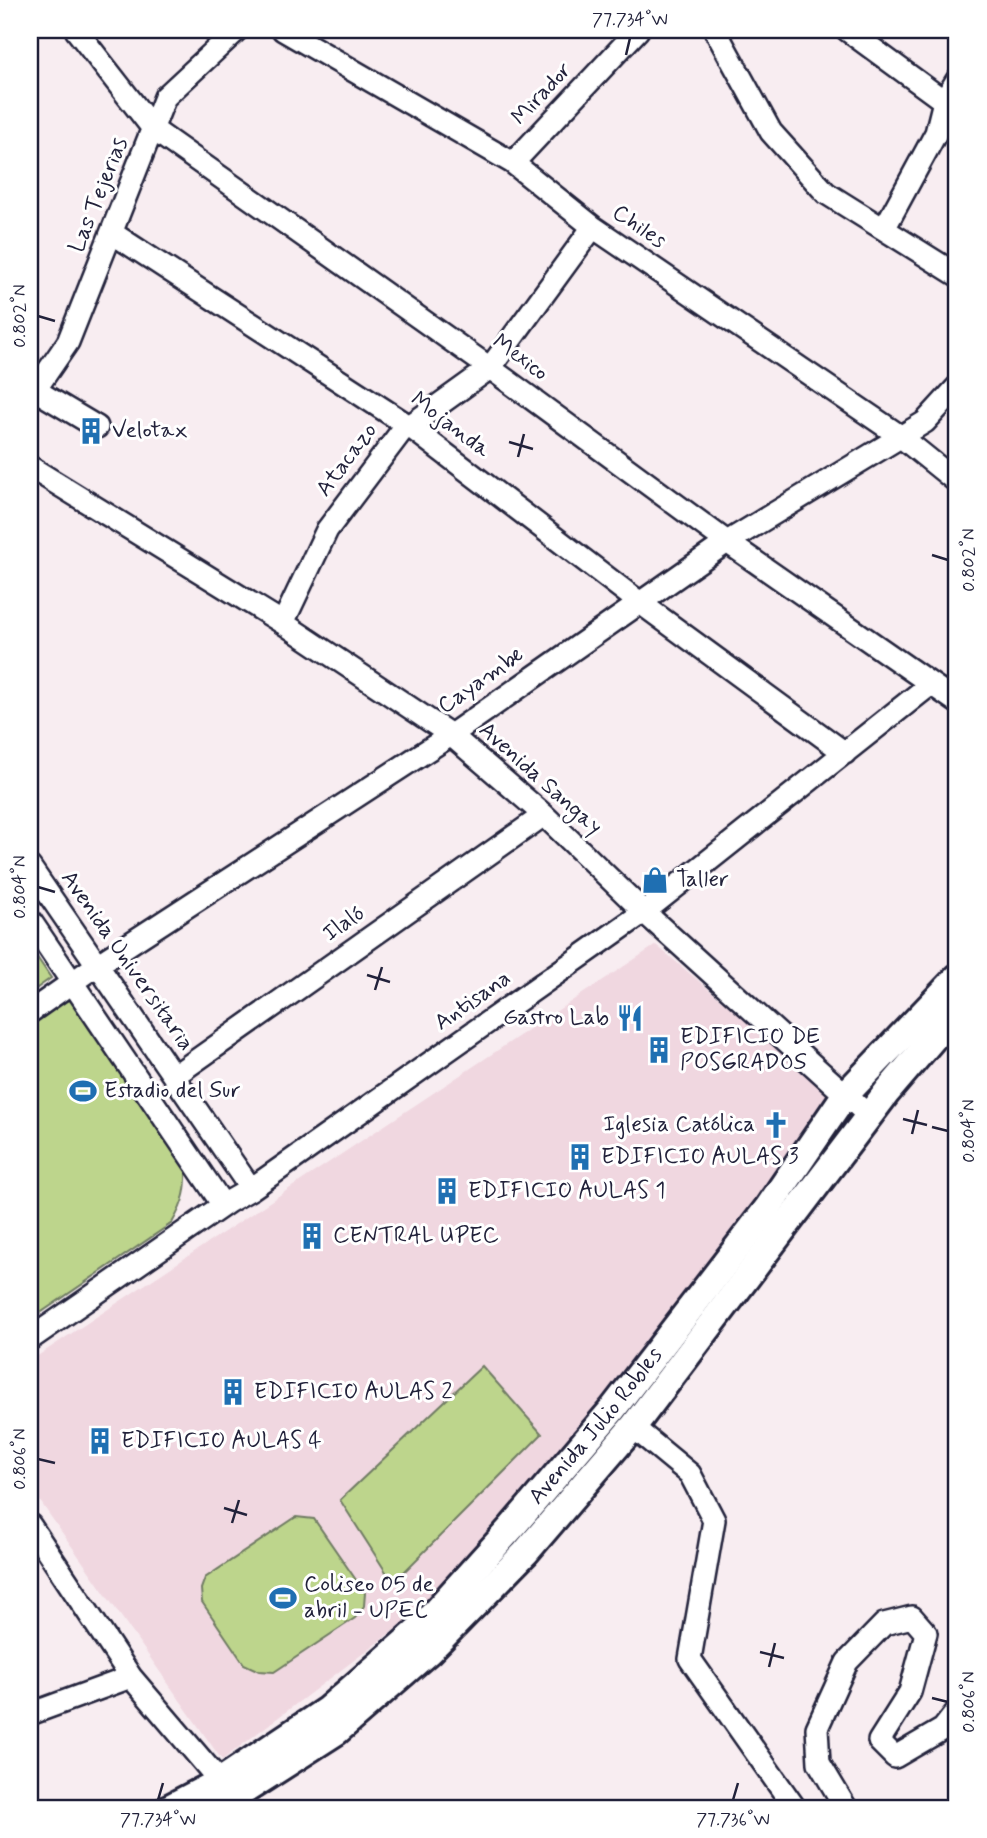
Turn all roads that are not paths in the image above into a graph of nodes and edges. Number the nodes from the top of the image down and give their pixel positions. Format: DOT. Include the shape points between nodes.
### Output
graph roads {
  1 [pos="76,30"];
  2 [pos="237,30"];
  3 [pos="283,30"];
  4 [pos="638,30"];
  5 [pos="715,30"];
  6 [pos="848,30"];
  7 [pos="957,80"];
  8 [pos="951,105"];
  9 [pos="153,130"];
  10 [pos="513,163"];
  11 [pos="593,227"];
  12 [pos="884,229"];
  13 [pos="112,233"];
  14 [pos="957,275"];
  15 [pos="490,368"];
  16 [pos="957,387"];
  17 [pos="33,392"];
  18 [pos="410,426"];
  19 [pos="97,427"];
  20 [pos="900,436"];
  21 [pos="30,467"];
  22 [pos="957,482"];
  23 [pos="727,542"];
  24 [pos="639,602"];
  25 [pos="283,623"];
  26 [pos="931,684"];
  27 [pos="957,702"];
  28 [pos="451,734"];
  29 [pos="845,753"];
  30 [pos="544,815"];
  31 [pos="30,867"];
  32 [pos="644,912"];
  33 [pos="30,920"];
  34 [pos="97,965"];
  35 [pos="957,978"];
  36 [pos="72,984"];
  37 [pos="957,1010"];
  38 [pos="30,1012"];
  39 [pos="174,1076"];
  40 [pos="845,1095"];
  41 [pos="869,1116"];
  42 [pos="251,1189"];
  43 [pos="223,1205"];
  44 [pos="30,1339"];
  45 [pos="633,1427"];
  46 [pos="30,1525"];
  47 [pos="131,1677"];
  48 [pos="957,1711"];
  49 [pos="30,1714"];
  50 [pos="224,1796"];
  51 [pos="169,1808"];
  52 [pos="795,1808"];
  53 [pos="846,1808"];
  1 -- 9 [label="street, Mexico"];
  2 -- 9 [label="street, Las Tejerias" via="165,97"];
  3 -- 10 [label="street, Chiles"];
  4 -- 10 [label="street, Mirador"];
  5 -- 12 [label="street" via="771,132 826,193"];
  6 -- 8 [label="street"];
  7 -- 8 [label="street"];
  8 -- 12 [label="street"];
  9 -- 13 [label="street, Las Tejerias"];
  9 -- 15 [label="street, Mexico"];
  10 -- 11 [label="street, Chiles"];
  11 -- 15 [label="street, Atacazo"];
  11 -- 20 [label="street, Chiles"];
  12 -- 14 [label="street"];
  13 -- 17 [label="street, Las Tejerias" via="68,342"];
  13 -- 18 [label="street, Mojanda"];
  15 -- 18 [label="street, Atacazo"];
  15 -- 23 [label="street, Mexico"];
  16 -- 20 [label="street, Cayambe" via="925,422"];
  17 -- 19 [label="street"];
  18 -- 24 [label="street, Mojanda"];
  18 -- 25 [label="street, Atacazo" via="327,530"];
  20 -- 22 [label="street, Chiles"];
  20 -- 23 [label="street, Cayambe"];
  21 -- 25 [label="street, Avenida Sangay"];
  23 -- 24 [label="street, Cayambe"];
  23 -- 26 [label="street, Mexico"];
  24 -- 28 [label="street, Cayambe"];
  24 -- 29 [label="street, Mojanda"];
  25 -- 28 [label="street, Avenida Sangay"];
  26 -- 27 [label="street, Mexico"];
  26 -- 29 [label="street, Antisana"];
  28 -- 30 [label="street, Avenida Sangay"];
  28 -- 34 [label="street, Cayambe"];
  29 -- 32 [label="street, Antisana"];
  30 -- 32 [label="street, Avenida Sangay"];
  30 -- 39 [label="street, Ilaló"];
  31 -- 34 [label="street, Avenida Universitaria"];
  32 -- 40 [label="street, Avenida Sangay"];
  32 -- 42 [label="street, Antisana"];
  33 -- 36 [label="street"];
  34 -- 36 [label="street, Cayambe"];
  34 -- 39 [label="street, Avenida Universitaria"];
  35 -- 40 [label="main road, Avenida Julio Robles"];
  36 -- 38 [label="street, Cayambe"];
  36 -- 43 [label="street"];
  37 -- 41 [label="main road, Avenida Julio Robles"];
  39 -- 42 [label="street, Avenida Universitaria"];
  40 -- 41 [label="street, Avenida Sangay"];
  40 -- 50 [label="main road, Avenida Julio Robles" via="766,1209 612,1410 503,1538 419,1630"];
  41 -- 45 [label="main road, Avenida Julio Robles"];
  42 -- 43 [label="street, Antisana"];
  43 -- 44 [label="street, Antisana"];
  45 -- 50 [label="main road, Avenida Julio Robles" via="525,1553 429,1651 337,1731"];
  45 -- 52 [label="street" via="690,1474 714,1520 690,1659"];
  46 -- 47 [label="street"];
  47 -- 49 [label="street"];
  47 -- 50 [label="street"];
  48 -- 53 [label="street" via="943,1729 895,1757 879,1741 910,1692 926,1633 912,1617 884,1624 847,1662 817,1728 819,1763"];
  50 -- 51 [label="main road, Avenida Julio Robles"];
}
